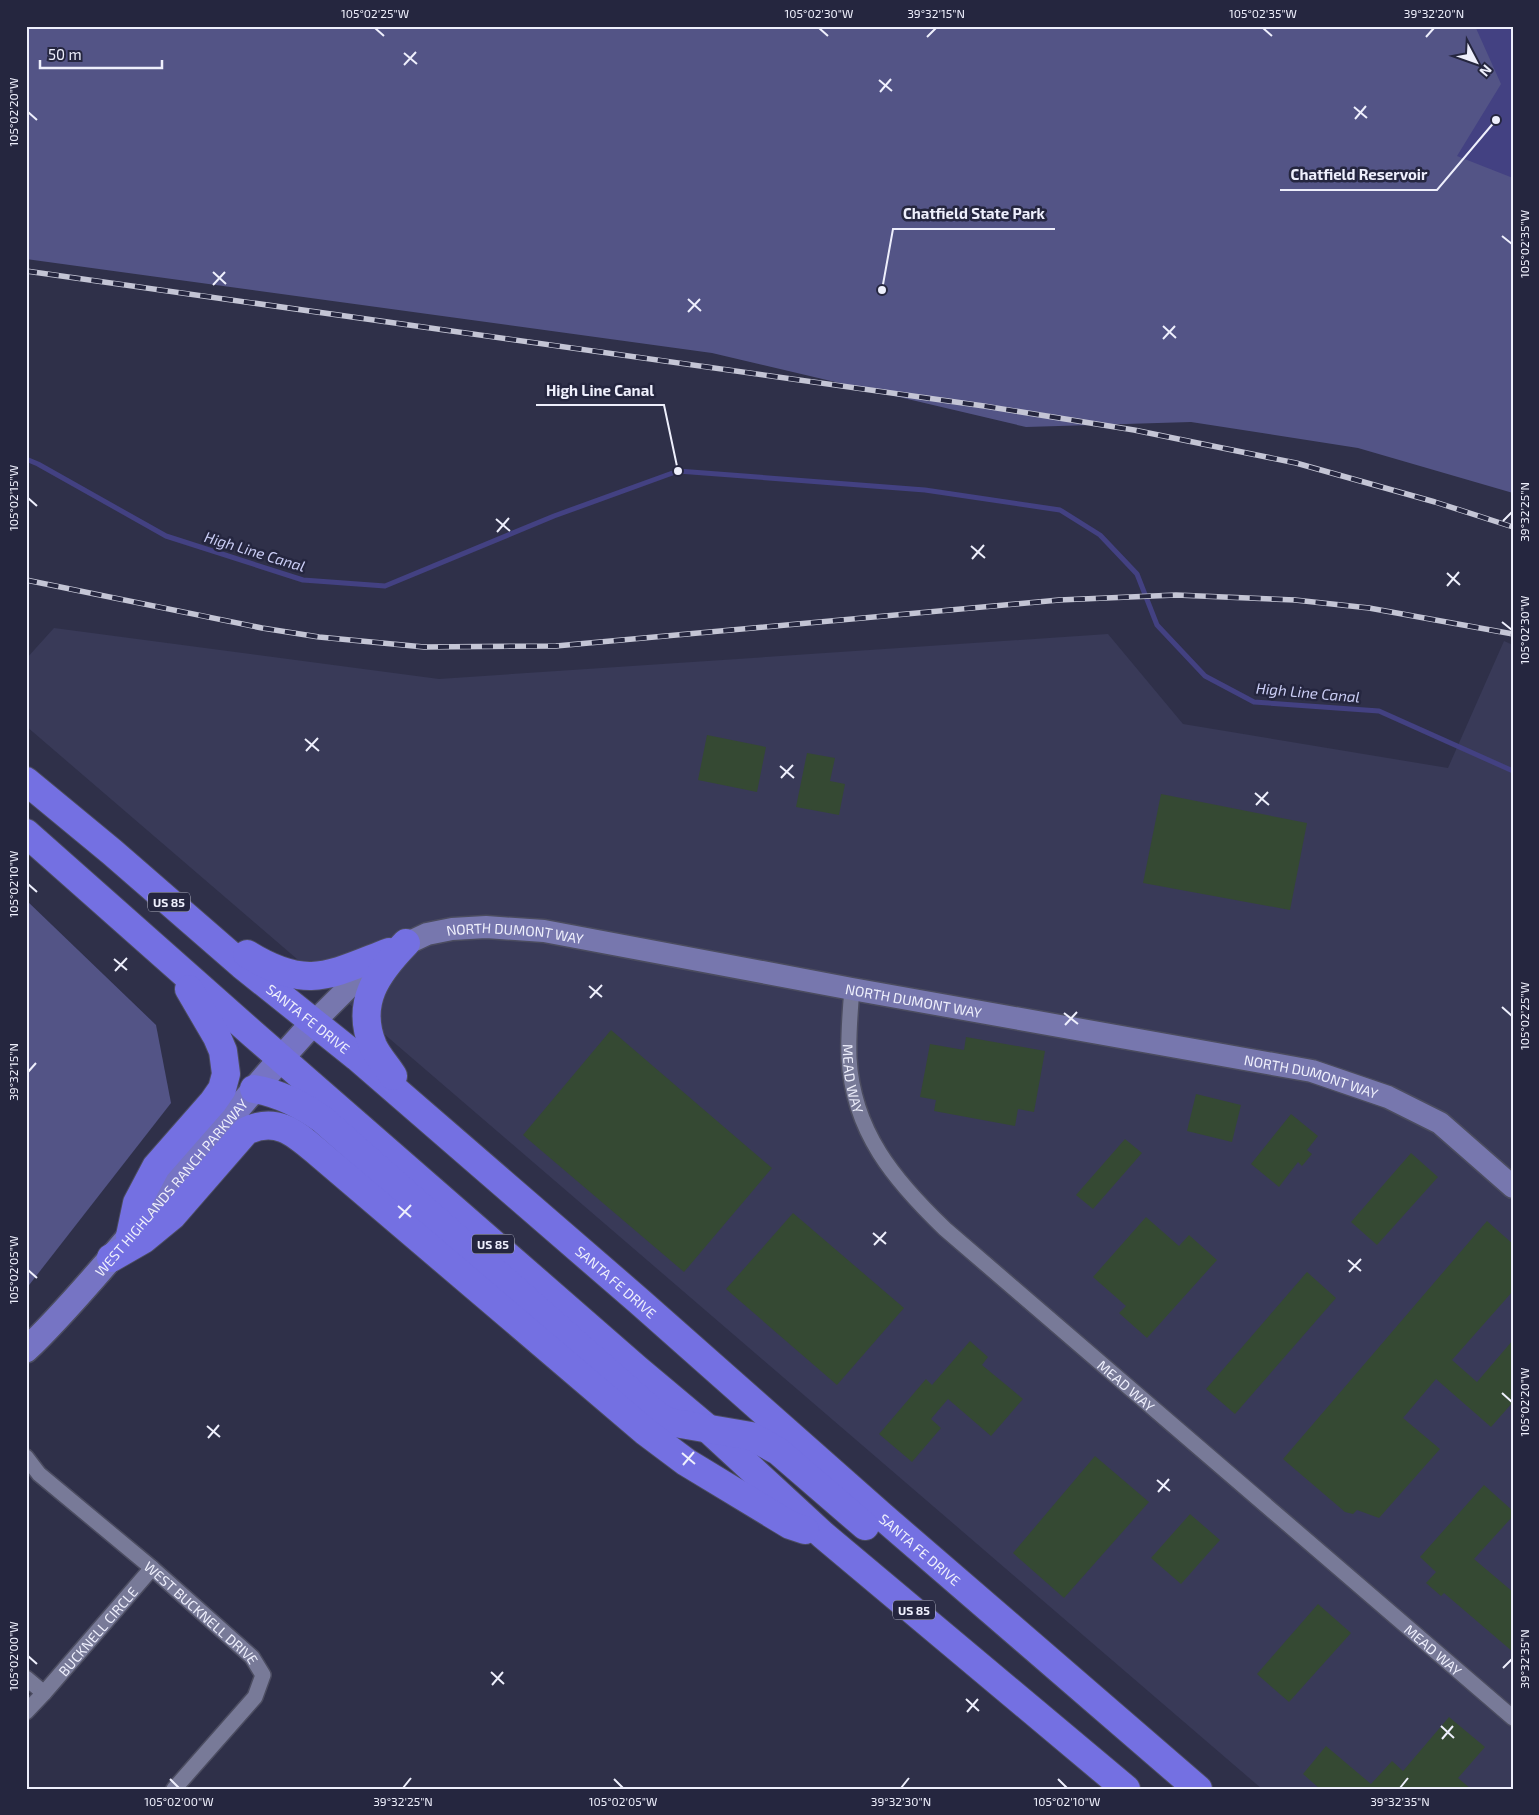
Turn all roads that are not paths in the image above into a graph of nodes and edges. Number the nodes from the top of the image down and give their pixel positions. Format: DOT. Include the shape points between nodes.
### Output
graph roads {
  1 [pos="26,781"];
  2 [pos="26,833"];
  3 [pos="192,922"];
  4 [pos="398,947"];
  5 [pos="170,961"];
  6 [pos="852,990"];
  7 [pos="313,1023"];
  8 [pos="281,1058"];
  9 [pos="254,1089"];
  10 [pos="418,1112"];
  11 [pos="1513,1186"];
  12 [pos="130,1236"];
  13 [pos="111,1258"];
  14 [pos="26,1350"];
  15 [pos="706,1427"];
  16 [pos="26,1457"];
  17 [pos="823,1535"];
  18 [pos="152,1568"];
  19 [pos="26,1678"];
  20 [pos="44,1692"];
  21 [pos="26,1712"];
  22 [pos="1513,1718"];
  23 [pos="174,1789"];
  24 [pos="1126,1789"];
  25 [pos="1180,1789"];
  26 [pos="1198,1789"];
  1 -- 3 [label="highway, SANTA FE DRIVE / US 85"];
  2 -- 5 [label="highway, US 85"];
  3 -- 4 [label="highway" via="262,964 296,976 312,977 337,972"];
  3 -- 7 [label="highway, SANTA FE DRIVE / US 85"];
  4 -- 6 [label="street, NORTH DUMONT WAY" via="427,934 452,929 486,927 544,931"];
  4 -- 7 [label="street, NORTH DUMONT WAY" via="367,969"];
  4 -- 10 [label="highway" via="373,985 366,1016 374,1048"];
  5 -- 8 [label="highway, US 85"];
  5 -- 12 [label="highway" via="218,1037 224,1052 226,1074 213,1102 156,1167 137,1202"];
  6 -- 11 [label="street, NORTH DUMONT WAY" via="1312,1071 1388,1096 1440,1123"];
  6 -- 22 [label="street, MEAD WAY" via="849,1059 856,1100 872,1142 902,1185 945,1229"];
  7 -- 8 [label="main road, WEST HIGHLANDS RANCH PARKWAY"];
  7 -- 10 [label="highway, SANTA FE DRIVE / US 85" via="356,1056"];
  8 -- 9 [label="main road, WEST HIGHLANDS RANCH PARKWAY"];
  8 -- 15 [label="highway, US 85"];
  9 -- 12 [label="main road, WEST HIGHLANDS RANCH PARKWAY"];
  9 -- 15 [label="highway" via="267,1091 306,1108 322,1119 658,1416 669,1422"];
  10 -- 26 [label="highway, SANTA FE DRIVE / US 85"];
  12 -- 13 [label="main road, WEST HIGHLANDS RANCH PARKWAY"];
  13 -- 14 [label="main road, WEST HIGHLANDS RANCH PARKWAY"];
  13 -- 17 [label="highway" via="144,1239 172,1216 246,1132 265,1125 284,1129 322,1156 654,1438 686,1462 790,1525"];
  15 -- 17 [label="highway, US 85"];
  15 -- 25 [label="highway" via="751,1436 778,1451 1151,1773"];
  16 -- 18 [label="street, WEST BUCKNELL DRIVE" via="39,1474"];
  17 -- 24 [label="highway, US 85"];
  18 -- 20 [label="street, BUCKNELL CIRCLE"];
  18 -- 23 [label="street, WEST BUCKNELL DRIVE" via="252,1657 262,1674 254,1697"];
  19 -- 20 [label="street"];
  20 -- 21 [label="street, BUCKNELL CIRCLE"];
}
